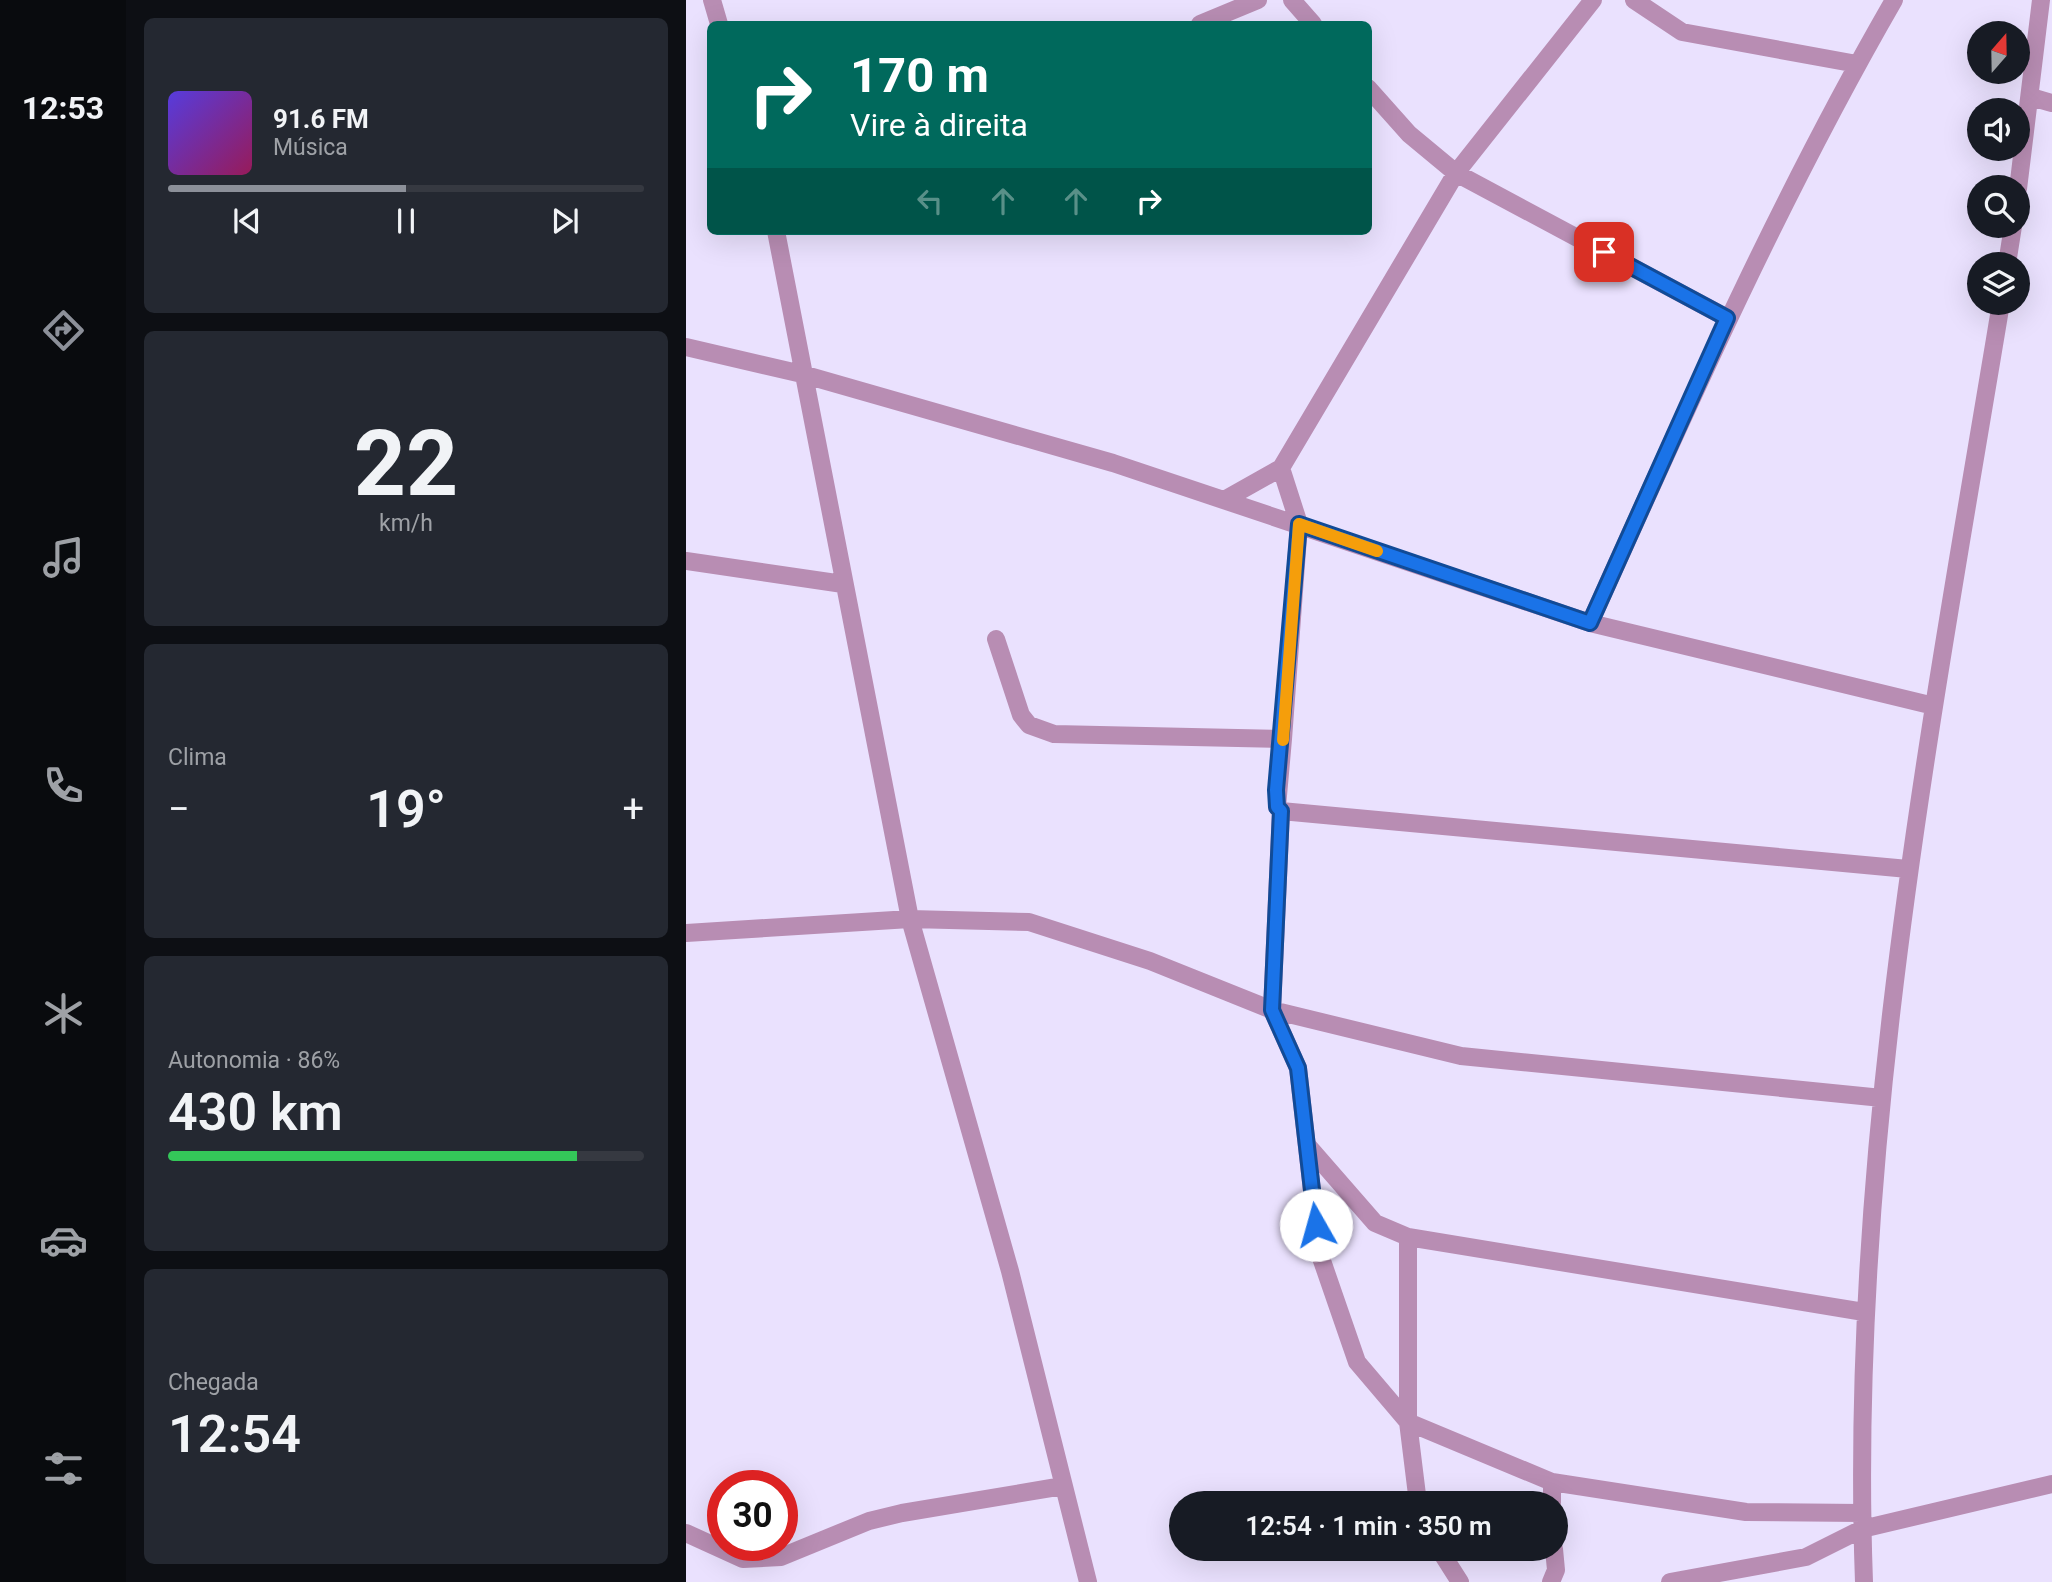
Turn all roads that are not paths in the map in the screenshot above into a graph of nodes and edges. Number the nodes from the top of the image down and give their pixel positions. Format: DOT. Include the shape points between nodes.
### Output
graph roads {
  1 [pos="712,0"];
  2 [pos="1258,0"];
  3 [pos="1292,0"];
  4 [pos="1593,0"];
  5 [pos="1634,0"];
  6 [pos="1894,0"];
  7 [pos="2040,0"];
  8 [pos="718,21"];
  9 [pos="1207,21"];
  10 [pos="1310,21"];
  11 [pos="1857,64"];
  12 [pos="1372,92"];
  13 [pos="2031,97"];
  14 [pos="2052,103"];
  15 [pos="1456,173"];
  16 [pos="2020,175"];
  17 [pos="777,235"];
  18 [pos="1999,315"];
  19 [pos="1727,318"];
  20 [pos="686,347"];
  21 [pos="802,374"];
  22 [pos="1281,468"];
  23 [pos="1224,500"];
  24 [pos="1299,524"];
  25 [pos="686,561"];
  26 [pos="843,584"];
  27 [pos="1590,623"];
  28 [pos="996,639"];
  29 [pos="1934,706"];
  30 [pos="1283,739"];
  31 [pos="1281,811"];
  32 [pos="1908,869"];
  33 [pos="910,919"];
  34 [pos="686,933"];
  35 [pos="1272,1010"];
  36 [pos="1882,1098"];
  37 [pos="1307,1145"];
  38 [pos="1408,1237"];
  39 [pos="1864,1312"];
  40 [pos="1408,1422"];
  41 [pos="1552,1482"];
  42 [pos="2052,1484"];
  43 [pos="1063,1486"];
  44 [pos="1417,1491"];
  45 [pos="1552,1491"];
  46 [pos="1862,1521"];
  47 [pos="686,1533"];
  48 [pos="1447,1561"];
  49 [pos="1555,1561"];
  50 [pos="1087,1582"];
  51 [pos="1460,1582"];
  52 [pos="1551,1582"];
  53 [pos="1670,1582"];
  54 [pos="1864,1582"];
  1 -- 8 [label="street"];
  2 -- 9 [label="street"];
  3 -- 10 [label="street"];
  4 -- 15 [label="street"];
  5 -- 11 [label="street" via="1682,32"];
  6 -- 11 [label="street"];
  7 -- 13 [label="street"];
  11 -- 19 [label="street"];
  12 -- 15 [label="street" via="1409,134"];
  13 -- 14 [label="street"];
  13 -- 16 [label="street"];
  15 -- 19 [label="street"];
  15 -- 22 [label="street"];
  17 -- 21 [label="street"];
  18 -- 29 [label="street"];
  19 -- 27 [label="street"];
  20 -- 21 [label="street"];
  21 -- 23 [label="street" via="1113,463"];
  21 -- 26 [label="street"];
  22 -- 23 [label="street"];
  22 -- 24 [label="street"];
  23 -- 24 [label="street"];
  24 -- 27 [label="street"];
  24 -- 30 [label="street"];
  25 -- 26 [label="street"];
  26 -- 33 [label="street"];
  27 -- 29 [label="street"];
  28 -- 30 [label="street" via="1021,715 1029,725 1054,734"];
  29 -- 32 [label="street"];
  30 -- 31 [label="street" via="1276,790"];
  31 -- 32 [label="street"];
  31 -- 35 [label="street"];
  32 -- 36 [label="street"];
  33 -- 34 [label="street"];
  33 -- 35 [label="street" via="1029,922 1150,961"];
  33 -- 43 [label="street" via="1010,1271"];
  35 -- 36 [label="street" via="1461,1056"];
  35 -- 37 [label="street" via="1298,1068"];
  36 -- 39 [label="street"];
  37 -- 38 [label="street" via="1375,1223"];
  37 -- 40 [label="street" via="1319,1252 1357,1362"];
  38 -- 39 [label="street"];
  38 -- 40 [label="street"];
  39 -- 46 [label="street"];
  40 -- 41 [label="street"];
  40 -- 44 [label="street"];
  41 -- 45 [label="street"];
  41 -- 46 [label="street" via="1746,1513"];
  42 -- 46 [label="street"];
  43 -- 47 [label="street" via="869,1521 781,1557 743,1559"];
  43 -- 50 [label="street"];
  46 -- 53 [label="street" via="1806,1557"];
  46 -- 54 [label="street"];
  48 -- 51 [label="street"];
  49 -- 52 [label="street"];
}
